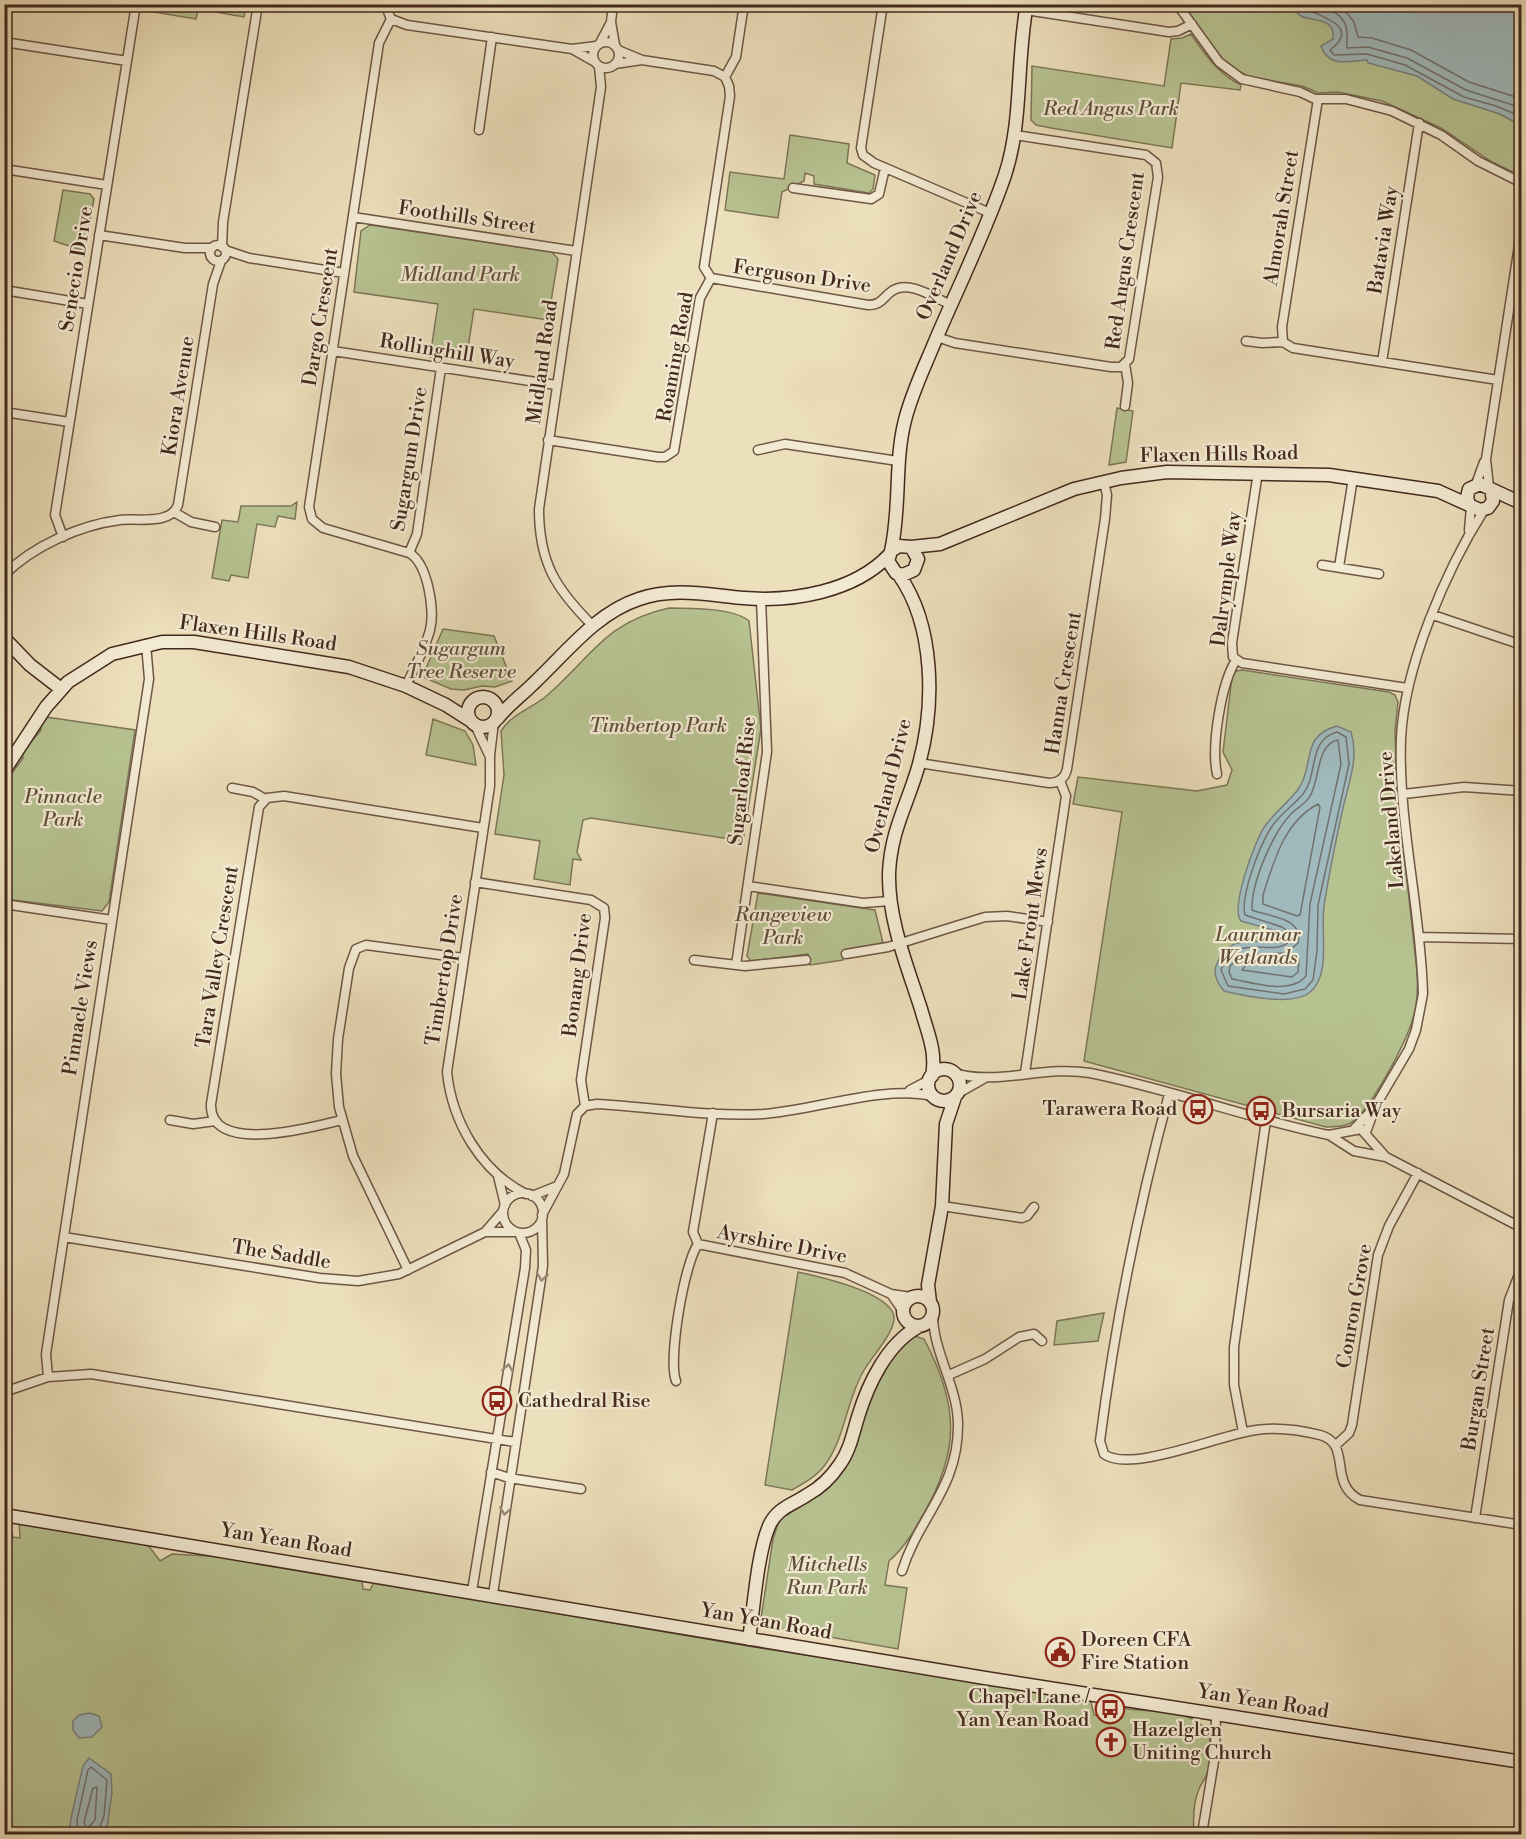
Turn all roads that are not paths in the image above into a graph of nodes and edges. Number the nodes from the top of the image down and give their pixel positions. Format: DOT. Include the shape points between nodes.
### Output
graph roads {
  1 [pos="136,4"];
  2 [pos="258,4"];
  3 [pos="385,4"];
  4 [pos="614,4"];
  5 [pos="744,4"];
  6 [pos="883,4"];
  7 [pos="1177,4"];
  8 [pos="1026,7"];
  9 [pos="391,19"];
  10 [pos="611,22"];
  11 [pos="1192,24"];
  12 [pos="492,38"];
  13 [pos="4,42"];
  14 [pos="598,45"];
  15 [pos="616,47"];
  16 [pos="572,49"];
  17 [pos="642,60"];
  18 [pos="127,61"];
  19 [pos="597,64"];
  20 [pos="613,66"];
  21 [pos="725,77"];
  22 [pos="601,87"];
  23 [pos="1317,99"];
  24 [pos="1419,123"];
  25 [pos="479,130"];
  26 [pos="1015,135"];
  27 [pos="885,168"];
  28 [pos="4,169"];
  29 [pos="1521,183"];
  30 [pos="107,185"];
  31 [pos="793,188"];
  32 [pos="990,213"];
  33 [pos="353,218"];
  34 [pos="1521,226"];
  35 [pos="99,235"];
  36 [pos="185,248"];
  37 [pos="219,248"];
  38 [pos="576,251"];
  39 [pos="249,258"];
  40 [pos="217,259"];
  41 [pos="344,273"];
  42 [pos="711,278"];
  43 [pos="4,290"];
  44 [pos="1511,295"];
  45 [pos="1521,297"];
  46 [pos="88,304"];
  47 [pos="951,305"];
  48 [pos="937,337"];
  49 [pos="1246,341"];
  50 [pos="1283,342"];
  51 [pos="333,351"];
  52 [pos="1382,362"];
  53 [pos="1125,364"];
  54 [pos="441,368"];
  55 [pos="1498,380"];
  56 [pos="556,385"];
  57 [pos="1125,406"];
  58 [pos="4,412"];
  59 [pos="69,422"];
  60 [pos="548,440"];
  61 [pos="758,450"];
  62 [pos="1486,459"];
  63 [pos="898,461"];
  64 [pos="1258,472"];
  65 [pos="1353,478"];
  66 [pos="1104,482"];
  67 [pos="1474,485"];
  68 [pos="1490,488"];
  69 [pos="1438,491"];
  70 [pos="1521,503"];
  71 [pos="1470,506"];
  72 [pos="1486,509"];
  73 [pos="174,512"];
  74 [pos="897,520"];
  75 [pos="215,527"];
  76 [pos="1469,533"];
  77 [pos="63,537"];
  78 [pos="940,544"];
  79 [pos="910,547"];
  80 [pos="409,553"];
  81 [pos="890,553"];
  82 [pos="1322,565"];
  83 [pos="916,567"];
  84 [pos="1339,567"];
  85 [pos="869,573"];
  86 [pos="898,574"];
  87 [pos="1379,574"];
  88 [pos="4,575"];
  89 [pos="761,599"];
  90 [pos="914,601"];
  91 [pos="1433,615"];
  92 [pos="593,626"];
  93 [pos="4,638"];
  94 [pos="146,644"];
  95 [pos="1521,645"];
  96 [pos="1236,660"];
  97 [pos="406,686"];
  98 [pos="1407,688"];
  99 [pos="58,693"];
  100 [pos="524,693"];
  101 [pos="492,700"];
  102 [pos="472,702"];
  103 [pos="446,705"];
  104 [pos="495,721"];
  105 [pos="473,723"];
  106 [pos="490,755"];
  107 [pos="919,763"];
  108 [pos="4,771"];
  109 [pos="1217,774"];
  110 [pos="1060,781"];
  111 [pos="232,788"];
  112 [pos="1521,791"];
  113 [pos="1404,794"];
  114 [pos="265,800"];
  115 [pos="483,828"];
  116 [pos="475,882"];
  117 [pos="748,886"];
  118 [pos="890,901"];
  119 [pos="4,904"];
  120 [pos="112,920"];
  121 [pos="1048,922"];
  122 [pos="1419,937"];
  123 [pos="1521,939"];
  124 [pos="900,943"];
  125 [pos="846,954"];
  126 [pos="463,958"];
  127 [pos="694,960"];
  128 [pos="806,960"];
  129 [pos="736,965"];
  130 [pos="933,1048"];
  131 [pos="952,1072"];
  132 [pos="1025,1073"];
  133 [pos="931,1078"];
  134 [pos="986,1078"];
  135 [pos="907,1092"];
  136 [pos="1169,1094"];
  137 [pos="956,1095"];
  138 [pos="935,1097"];
  139 [pos="1376,1105"];
  140 [pos="585,1106"];
  141 [pos="713,1113"];
  142 [pos="170,1120"];
  143 [pos="342,1120"];
  144 [pos="1266,1120"];
  145 [pos="215,1121"];
  146 [pos="946,1124"];
  147 [pos="1353,1129"];
  148 [pos="1367,1134"];
  149 [pos="1329,1136"];
  150 [pos="1346,1143"];
  151 [pos="1358,1151"];
  152 [pos="1386,1157"];
  153 [pos="1418,1173"];
  154 [pos="498,1175"];
  155 [pos="559,1185"];
  156 [pos="529,1195"];
  157 [pos="942,1206"];
  158 [pos="1034,1207"];
  159 [pos="504,1208"];
  160 [pos="542,1217"];
  161 [pos="1521,1228"];
  162 [pos="484,1232"];
  163 [pos="518,1232"];
  164 [pos="64,1237"];
  165 [pos="698,1244"];
  166 [pos="1521,1267"];
  167 [pos="408,1270"];
  168 [pos="929,1272"];
  169 [pos="891,1294"];
  170 [pos="913,1297"];
  171 [pos="932,1307"];
  172 [pos="903,1313"];
  173 [pos="919,1327"];
  174 [pos="900,1340"];
  175 [pos="1042,1341"];
  176 [pos="936,1342"];
  177 [pos="949,1376"];
  178 [pos="48,1377"];
  179 [pos="676,1381"];
  180 [pos="4,1392"];
  181 [pos="1243,1432"];
  182 [pos="497,1439"];
  183 [pos="515,1442"];
  184 [pos="1336,1445"];
  185 [pos="491,1472"];
  186 [pos="509,1478"];
  187 [pos="581,1489"];
  188 [pos="4,1515"];
  189 [pos="1475,1518"];
  190 [pos="1521,1525"];
  191 [pos="902,1571"];
  192 [pos="472,1591"];
  193 [pos="493,1594"];
  194 [pos="749,1639"];
  195 [pos="1216,1715"];
  196 [pos="1521,1762"];
  197 [pos="1202,1834"];
  1 -- 18 [label="street, Senecio Drive"];
  2 -- 37 [label="street"];
  3 -- 9 [label="street"];
  4 -- 10 [label="street"];
  5 -- 21 [label="street" via="736,57"];
  6 -- 27 [label="street" via="861,151 869,161"];
  7 -- 11 [label="street"];
  8 -- 11 [label="street" via="1169,32"];
  8 -- 26 [label="street, Overland Drive"];
  9 -- 12 [label="street"];
  9 -- 33 [label="street, Dargo Crescent" via="379,43"];
  10 -- 14 [label="street"];
  10 -- 15 [label="street"];
  11 -- 23 [label="street" via="1219,62 1236,76"];
  12 -- 16 [label="street"];
  12 -- 25 [label="street"];
  13 -- 18 [label="street"];
  14 -- 15 [label="street" via="607,42"];
  14 -- 16 [label="street"];
  14 -- 19 [label="street" via="593,54"];
  15 -- 17 [label="street"];
  15 -- 20 [label="street" via="619,57"];
  16 -- 19 [label="street"];
  17 -- 20 [label="street"];
  17 -- 21 [label="street" via="714,71"];
  18 -- 30 [label="street, Senecio Drive"];
  19 -- 20 [label="street"];
  19 -- 22 [label="street, Midland Road"];
  20 -- 22 [label="street, Midland Road"];
  21 -- 42 [label="street, Roaming Road" via="730,96 705,267"];
  22 -- 38 [label="street, Midland Road"];
  23 -- 24 [label="street" via="1362,102"];
  23 -- 50 [label="street, Almorah Street" via="1282,327"];
  24 -- 29 [label="street"];
  24 -- 52 [label="street, Batavia Way"];
  26 -- 32 [label="street, Overland Drive"];
  26 -- 53 [label="street, Red Angus Crescent" via="1146,155 1156,163 1158,177 1133,340"];
  27 -- 31 [label="street" via="879,194 872,199"];
  27 -- 32 [label="street"];
  28 -- 30 [label="street"];
  30 -- 35 [label="street, Senecio Drive"];
  32 -- 47 [label="street, Overland Drive"];
  33 -- 38 [label="street, Foothills Street"];
  33 -- 41 [label="street, Dargo Crescent"];
  34 -- 44 [label="street"];
  35 -- 36 [label="street"];
  35 -- 46 [label="street, Senecio Drive"];
  36 -- 37 [label="street"];
  36 -- 40 [label="street"];
  37 -- 39 [label="street"];
  37 -- 40 [label="street"];
  37 -- 40 [label="street"];
  38 -- 56 [label="street, Midland Road"];
  39 -- 40 [label="street"];
  39 -- 41 [label="street"];
  40 -- 73 [label="street, Kiora Avenue"];
  41 -- 51 [label="street, Dargo Crescent"];
  42 -- 47 [label="street, Ferguson Drive" via="875,305 893,289 907,287"];
  42 -- 60 [label="street, Roaming Road" via="700,298 674,451 658,457"];
  43 -- 46 [label="street"];
  44 -- 45 [label="street"];
  44 -- 55 [label="street"];
  46 -- 59 [label="street, Senecio Drive"];
  47 -- 48 [label="street, Overland Drive"];
  48 -- 53 [label="street, Red Angus Crescent" via="1100,365"];
  48 -- 63 [label="street, Overland Drive" via="910,403"];
  49 -- 50 [label="street"];
  50 -- 52 [label="street" via="1293,348"];
  51 -- 54 [label="street, Rollinghill Way"];
  51 -- 80 [label="street, Dargo Crescent" via="310,513 323,528"];
  52 -- 55 [label="street"];
  53 -- 57 [label="street, Red Angus Crescent"];
  54 -- 56 [label="street, Rollinghill Way"];
  54 -- 80 [label="street, Sugargum Drive" via="417,534"];
  55 -- 62 [label="street"];
  56 -- 60 [label="street, Midland Road"];
  58 -- 59 [label="street"];
  59 -- 77 [label="street, Senecio Drive" via="55,515"];
  60 -- 92 [label="street, Midland Road" via="539,508 540,543 560,591"];
  61 -- 63 [label="street" via="785,444"];
  62 -- 67 [label="street"];
  62 -- 68 [label="street"];
  63 -- 74 [label="street, Overland Drive"];
  64 -- 65 [label="street, Flaxen Hills Road"];
  64 -- 66 [label="street, Flaxen Hills Road" via="1167,472"];
  64 -- 96 [label="street, Dalrymple Way" via="1232,643 1231,652"];
  65 -- 69 [label="street, Flaxen Hills Road"];
  65 -- 84 [label="street"];
  66 -- 78 [label="street, Flaxen Hills Road" via="1058,495"];
  66 -- 110 [label="street, Hanna Crescent" via="1106,519 1067,770"];
  67 -- 68 [label="street"];
  67 -- 69 [label="street, Flaxen Hills Road"];
  67 -- 71 [label="street" via="1467,493"];
  68 -- 70 [label="street"];
  68 -- 72 [label="street" via="1493,497"];
  69 -- 71 [label="street, Flaxen Hills Road"];
  70 -- 72 [label="street"];
  71 -- 72 [label="street"];
  71 -- 76 [label="street, Lakeland Drive"];
  72 -- 76 [label="street, Lakeland Drive"];
  73 -- 75 [label="street" via="191,522"];
  73 -- 77 [label="street" via="165,517 97,524"];
  74 -- 79 [label="street, Overland Drive"];
  74 -- 81 [label="street, Overland Drive"];
  76 -- 91 [label="street, Lakeland Drive"];
  77 -- 88 [label="street" via="37,550"];
  78 -- 79 [label="street, Flaxen Hills Road"];
  78 -- 83 [label="street, Flaxen Hills Road"];
  79 -- 81 [label="street" via="899,546"];
  79 -- 83 [label="street" via="917,555"];
  80 -- 97 [label="street, Sugargum Drive" via="417,558 425,575 431,624"];
  81 -- 85 [label="street"];
  81 -- 86 [label="street" via="889,566"];
  82 -- 84 [label="street"];
  83 -- 86 [label="street" via="907,574"];
  83 -- 90 [label="street, Overland Drive"];
  84 -- 87 [label="street"];
  85 -- 86 [label="street"];
  85 -- 89 [label="street" via="819,592"];
  86 -- 90 [label="street, Overland Drive"];
  89 -- 92 [label="street" via="692,592 654,594 620,607"];
  89 -- 117 [label="street, Sugarloaf Rise" via="766,752"];
  90 -- 107 [label="street, Overland Drive" via="924,639 928,696"];
  91 -- 95 [label="street"];
  91 -- 98 [label="street, Lakeland Drive"];
  92 -- 100 [label="street"];
  93 -- 99 [label="street" via="41,682"];
  94 -- 97 [label="street, Flaxen Hills Road" via="194,642 349,667"];
  94 -- 99 [label="street, Flaxen Hills Road" via="97,662"];
  94 -- 120 [label="street, Pinnacle Views" via="149,679"];
  96 -- 98 [label="street, Dalrymple Way"];
  96 -- 109 [label="street" via="1227,674 1214,755"];
  97 -- 103 [label="street, Flaxen Hills Road"];
  98 -- 113 [label="street, Lakeland Drive" via="1401,742"];
  99 -- 108 [label="street, Flaxen Hills Road"];
  100 -- 101 [label="street"];
  100 -- 104 [label="street"];
  101 -- 102 [label="street" via="479,698"];
  101 -- 104 [label="street" via="498,710"];
  102 -- 103 [label="street"];
  102 -- 105 [label="street" via="468,714"];
  103 -- 105 [label="street, Flaxen Hills Road"];
  104 -- 105 [label="street" via="483,727"];
  104 -- 106 [label="street, Timbertop Drive"];
  105 -- 106 [label="street, Timbertop Drive"];
  106 -- 115 [label="street, Timbertop Drive"];
  107 -- 110 [label="street, Hanna Crescent" via="1049,783"];
  107 -- 118 [label="street, Overland Drive" via="901,809 891,850"];
  110 -- 121 [label="street, Lake Front Mews" via="1066,796"];
  111 -- 114 [label="street" via="253,792"];
  112 -- 113 [label="street" via="1464,787"];
  113 -- 122 [label="street, Lakeland Drive"];
  114 -- 115 [label="street" via="284,796"];
  114 -- 145 [label="street, Tara Valley Crescent" via="258,813 218,1058 212,1104"];
  115 -- 116 [label="street, Timbertop Drive"];
  116 -- 126 [label="street, Timbertop Drive"];
  116 -- 140 [label="street, Bonang Drive" via="591,900 604,908 580,1080"];
  117 -- 118 [label="street" via="863,903"];
  117 -- 129 [label="street, Sugarloaf Rise"];
  118 -- 124 [label="street, Overland Drive"];
  119 -- 120 [label="street"];
  120 -- 164 [label="street, Pinnacle Views"];
  121 -- 124 [label="street" via="985,917"];
  121 -- 132 [label="street, Lake Front Mews"];
  122 -- 123 [label="street"];
  122 -- 139 [label="street, Lakeland Drive" via="1423,994 1416,1030"];
  124 -- 125 [label="street"];
  124 -- 130 [label="street, Overland Drive"];
  126 -- 143 [label="street" via="374,944 356,949 349,968 337,1047"];
  126 -- 154 [label="street, Timbertop Drive" via="448,1050 449,1095 467,1137"];
  127 -- 129 [label="street"];
  128 -- 129 [label="street"];
  130 -- 131 [label="street, Overland Drive"];
  130 -- 133 [label="street, Overland Drive"];
  131 -- 133 [label="street" via="941,1070"];
  131 -- 134 [label="street"];
  131 -- 137 [label="street" via="960,1085"];
  132 -- 134 [label="street"];
  132 -- 136 [label="street" via="1090,1073"];
  133 -- 135 [label="street"];
  133 -- 138 [label="street"];
  134 -- 137 [label="street"];
  135 -- 138 [label="street"];
  135 -- 141 [label="street" via="763,1114"];
  136 -- 144 [label="street"];
  136 -- 181 [label="street" via="1124,1281 1100,1441 1109,1458 1136,1460"];
  137 -- 138 [label="street" via="946,1101"];
  137 -- 146 [label="street"];
  138 -- 146 [label="street"];
  139 -- 147 [label="street, Lakeland Drive"];
  139 -- 148 [label="street, Lakeland Drive"];
  140 -- 141 [label="street"];
  140 -- 155 [label="street" via="577,1114"];
  141 -- 165 [label="street" via="693,1232"];
  142 -- 145 [label="street" via="193,1124"];
  143 -- 145 [label="street" via="268,1135 227,1129"];
  143 -- 167 [label="street" via="360,1173"];
  144 -- 149 [label="street"];
  144 -- 181 [label="street" via="1234,1347 1234,1385"];
  146 -- 157 [label="street"];
  147 -- 148 [label="street"];
  147 -- 149 [label="street"];
  147 -- 150 [label="street" via="1346,1136"];
  148 -- 151 [label="street" via="1366,1146"];
  148 -- 152 [label="street"];
  149 -- 150 [label="street"];
  150 -- 151 [label="street"];
  151 -- 152 [label="street"];
  152 -- 153 [label="street"];
  153 -- 161 [label="street"];
  153 -- 184 [label="street, Conron Grove" via="1378,1255 1352,1425"];
  154 -- 156 [label="street, Timbertop Drive"];
  154 -- 159 [label="street, Timbertop Drive"];
  155 -- 156 [label="street"];
  155 -- 160 [label="street"];
  156 -- 159 [label="street" via="513,1196"];
  156 -- 160 [label="street" via="540,1204"];
  157 -- 158 [label="street" via="1022,1218"];
  157 -- 168 [label="street"];
  159 -- 162 [label="street, The Saddle"];
  159 -- 163 [label="street" via="506,1224"];
  160 -- 163 [label="street" via="531,1232"];
  160 -- 183 [label="street, one-way" via="543,1266"];
  162 -- 163 [label="street, The Saddle"];
  162 -- 167 [label="street, The Saddle"];
  182 -- 163 [label="street, one-way" via="526,1258 525,1244"];
  164 -- 167 [label="street, The Saddle" via="341,1281 379,1279"];
  164 -- 178 [label="street, Pinnacle Views" via="46,1354"];
  165 -- 169 [label="street, Ayrshire Drive" via="826,1268 867,1281"];
  165 -- 179 [label="street" via="689,1261 676,1336 672,1365"];
  166 -- 189 [label="street, Burgan Street" via="1509,1300"];
  168 -- 170 [label="street"];
  168 -- 171 [label="street"];
  169 -- 170 [label="street, Ayrshire Drive"];
  169 -- 172 [label="street, Ayrshire Drive"];
  170 -- 171 [label="street" via="923,1297"];
  170 -- 172 [label="street"];
  171 -- 173 [label="street" via="929,1322"];
  171 -- 176 [label="street"];
  172 -- 173 [label="street" via="909,1323"];
  172 -- 174 [label="street"];
  173 -- 174 [label="street"];
  173 -- 176 [label="street"];
  174 -- 194 [label="street" via="868,1391 841,1463 822,1485 782,1508 773,1518 764,1545"];
  175 -- 177 [label="street" via="1034,1334 1023,1335"];
  176 -- 177 [label="street"];
  177 -- 191 [label="street" via="958,1424 953,1466"];
  178 -- 180 [label="street"];
  178 -- 182 [label="street" via="91,1374"];
  181 -- 184 [label="street" via="1302,1432 1328,1438"];
  182 -- 183 [label="street"];
  182 -- 185 [label="street"];
  183 -- 186 [label="street"];
  184 -- 189 [label="street" via="1342,1482 1353,1496 1368,1502"];
  185 -- 186 [label="street"];
  185 -- 192 [label="street"];
  186 -- 187 [label="street"];
  186 -- 193 [label="street, one-way"];
  188 -- 192 [label="street, Yan Yean Road"];
  189 -- 190 [label="street"];
  192 -- 193 [label="street, Yan Yean Road"];
  193 -- 194 [label="street, Yan Yean Road"];
  194 -- 195 [label="street, Yan Yean Road"];
  195 -- 196 [label="street, Yan Yean Road"];
  195 -- 197 [label="street" via="1215,1755"];
}
